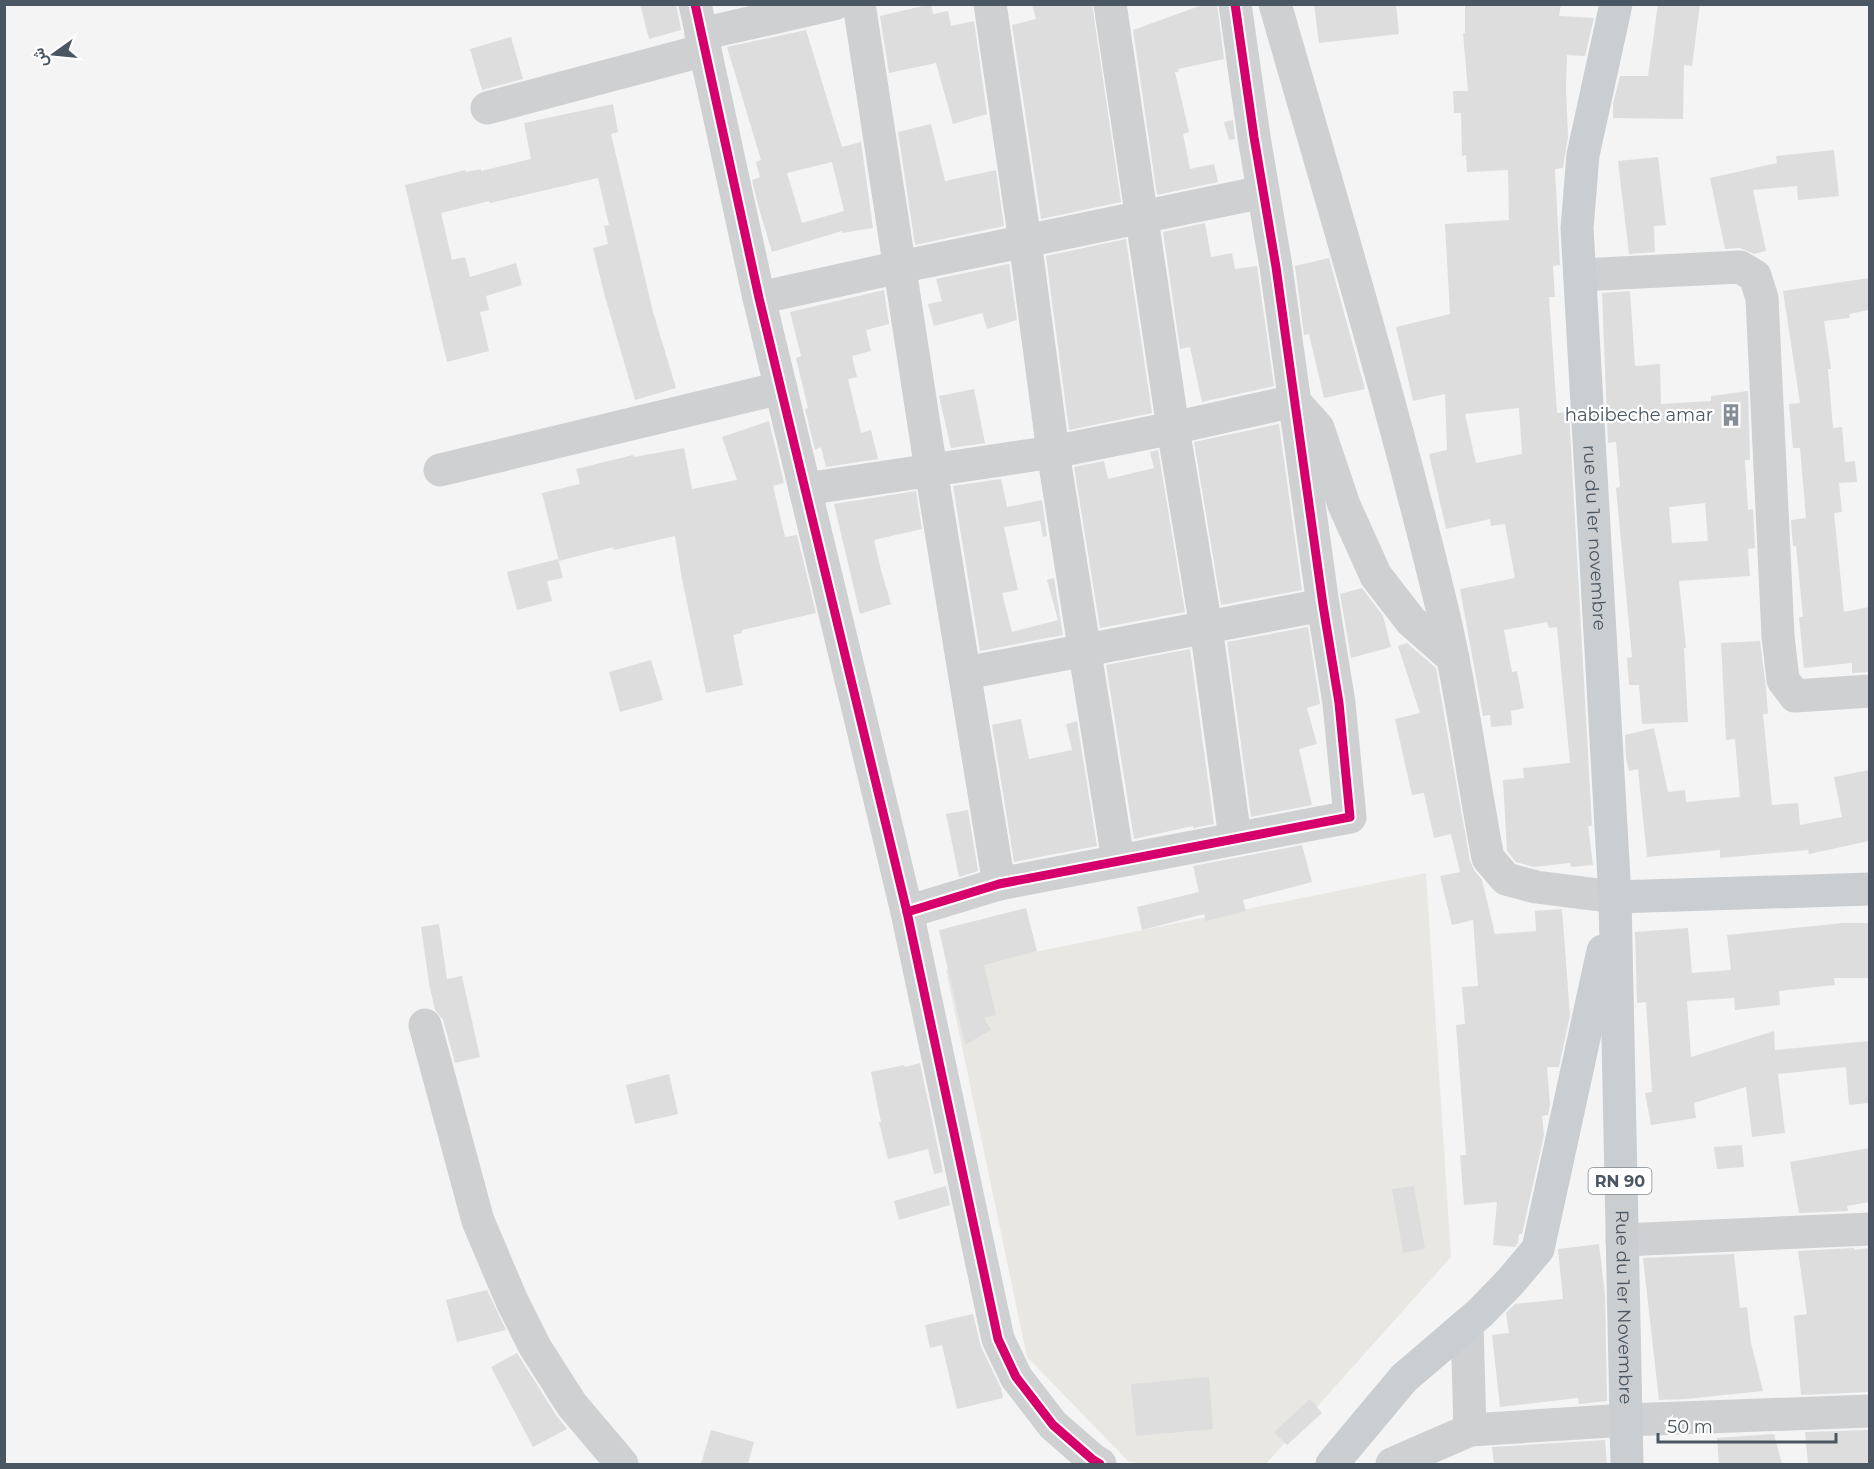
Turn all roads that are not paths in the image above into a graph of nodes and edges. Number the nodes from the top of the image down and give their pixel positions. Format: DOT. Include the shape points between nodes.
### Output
graph roads {
  1 [pos="834,4"];
  2 [pos="859,4"];
  3 [pos="990,4"];
  4 [pos="1110,4"];
  5 [pos="1235,4"];
  6 [pos="1275,4"];
  7 [pos="1616,4"];
  8 [pos="700,29"];
  9 [pos="487,108"];
  10 [pos="1263,192"];
  11 [pos="1143,217"];
  12 [pos="1025,242"];
  13 [pos="900,267"];
  14 [pos="1580,276"];
  15 [pos="759,298"];
  16 [pos="781,388"];
  17 [pos="1294,401"];
  18 [pos="1173,428"];
  19 [pos="1053,452"];
  20 [pos="440,470"];
  21 [pos="931,470"];
  22 [pos="805,489"];
  23 [pos="1323,605"];
  24 [pos="1206,627"];
  25 [pos="1084,650"];
  26 [pos="1453,658"];
  27 [pos="965,673"];
  28 [pos="1869,691"];
  29 [pos="1235,838"];
  30 [pos="1118,860"];
  31 [pos="999,884"];
  32 [pos="1869,889"];
  33 [pos="1615,897"];
  34 [pos="907,912"];
  35 [pos="425,1025"];
  36 [pos="1869,1229"];
  37 [pos="1622,1240"];
  38 [pos="1467,1324"];
  39 [pos="1869,1411"];
  40 [pos="1626,1420"];
  41 [pos="1470,1431"];
  42 [pos="622,1464"];
  43 [pos="1100,1464"];
  44 [pos="1332,1464"];
  45 [pos="1392,1464"];
  46 [pos="1627,1464"];
  1 -- 8 [label="street"];
  2 -- 13 [label="street"];
  3 -- 12 [label="street"];
  4 -- 11 [label="street"];
  5 -- 10 [label="street"];
  6 -- 26 [label="street" via="1379,363"];
  7 -- 14 [label="main road, rue du 1er novembre" via="1582,155 1577,228"];
  8 -- 9 [label="street"];
  8 -- 15 [label="street"];
  10 -- 11 [label="street"];
  10 -- 17 [label="street"];
  11 -- 12 [label="street"];
  11 -- 18 [label="street"];
  12 -- 13 [label="street"];
  12 -- 19 [label="street"];
  13 -- 15 [label="street"];
  13 -- 21 [label="street"];
  14 -- 28 [label="street" via="1740,267 1755,276 1762,298 1783,680 1796,696"];
  14 -- 33 [label="main road, rue du 1er novembre"];
  15 -- 16 [label="street"];
  16 -- 20 [label="street"];
  16 -- 22 [label="street"];
  17 -- 18 [label="street"];
  17 -- 23 [label="street"];
  17 -- 26 [label="street" via="1318,428 1344,505 1376,576 1411,621"];
  18 -- 19 [label="street"];
  18 -- 24 [label="street"];
  19 -- 21 [label="street"];
  19 -- 25 [label="street"];
  21 -- 22 [label="street"];
  21 -- 27 [label="street"];
  22 -- 34 [label="street"];
  23 -- 24 [label="street"];
  23 -- 29 [label="street" via="1339,702 1350,817"];
  24 -- 25 [label="street"];
  24 -- 29 [label="street"];
  25 -- 27 [label="street"];
  25 -- 30 [label="street"];
  26 -- 33 [label="street" via="1488,858 1506,879 1536,887"];
  27 -- 31 [label="street"];
  29 -- 30 [label="street"];
  30 -- 31 [label="street"];
  31 -- 34 [label="street"];
  32 -- 33 [label="main road"];
  33 -- 37 [label="main road, Rue du 1er Novembre / RN 90"];
  33 -- 38 [label="main road" via="1538,1249"];
  34 -- 43 [label="street" via="998,1339 1016,1377 1053,1425"];
  35 -- 42 [label="street" via="478,1221 512,1301 535,1347 572,1405"];
  36 -- 37 [label="street"];
  37 -- 40 [label="main road, Rue du 1er Novembre / RN 90"];
  38 -- 41 [label="street"];
  38 -- 44 [label="main road" via="1404,1378"];
  39 -- 40 [label="street"];
  40 -- 41 [label="street"];
  40 -- 46 [label="main road, Rue du 1er Novembre / RN 90"];
  41 -- 45 [label="street"];
}
